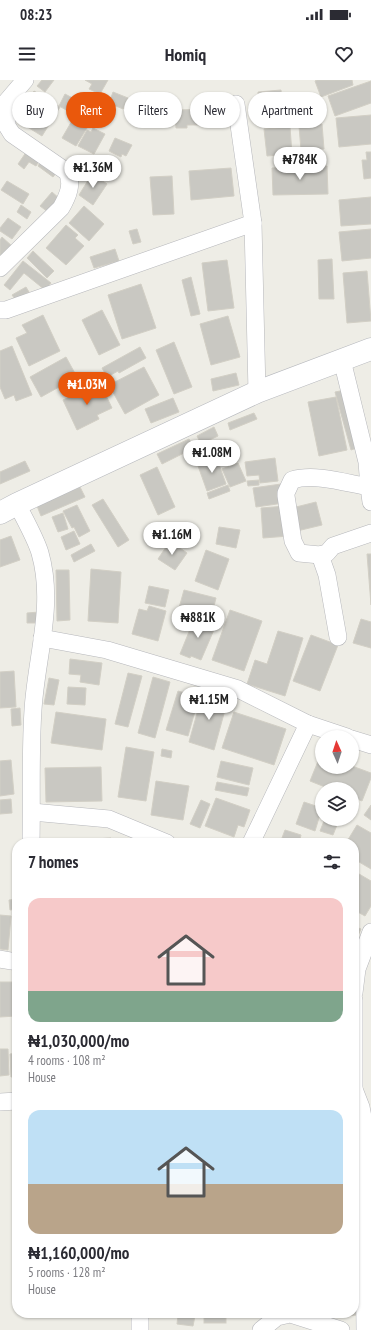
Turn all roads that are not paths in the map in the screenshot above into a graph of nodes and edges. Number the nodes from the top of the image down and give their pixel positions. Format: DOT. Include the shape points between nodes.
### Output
graph roads {
  1 [pos="25,80"];
  2 [pos="239,128"];
  3 [pos="252,223"];
  4 [pos="0,268"];
  5 [pos="0,310"];
  6 [pos="371,349"];
  7 [pos="342,360"];
  8 [pos="257,392"];
  9 [pos="370,495"];
  10 [pos="8,509"];
  11 [pos="371,533"];
  12 [pos="320,555"];
  13 [pos="338,637"];
  14 [pos="42,638"];
  15 [pos="308,724"];
  16 [pos="326,730"];
  17 [pos="359,741"];
  18 [pos="371,745"];
  19 [pos="32,812"];
  20 [pos="32,838"];
  21 [pos="155,838"];
  22 [pos="253,838"];
  23 [pos="371,932"];
  24 [pos="0,959"];
  25 [pos="12,961"];
  26 [pos="359,964"];
  27 [pos="12,1101"];
  28 [pos="0,1102"];
  29 [pos="359,1102"];
  30 [pos="367,1225"];
  31 [pos="140,1318"];
  32 [pos="276,1318"];
  33 [pos="303,1318"];
  34 [pos="140,1330"];
  35 [pos="261,1330"];
  36 [pos="341,1330"];
  37 [pos="365,1330"];
  1 -- 4 [label="street" via="7,101 7,126 12,134 67,172 70,179 68,197 61,208"];
  2 -- 3 [label="street"];
  3 -- 5 [label="street"];
  3 -- 8 [label="street"];
  6 -- 7 [label="street"];
  7 -- 8 [label="street"];
  7 -- 9 [label="street" via="367,462"];
  8 -- 10 [label="street"];
  9 -- 12 [label="street" via="345,482 302,476 292,480 286,496 293,541 299,553"];
  10 -- 14 [label="street" via="40,553 46,599"];
  11 -- 12 [label="street" via="333,546 327,553"];
  12 -- 13 [label="street" via="327,575"];
  14 -- 15 [label="street" via="107,650 238,689"];
  14 -- 19 [label="street" via="33,708"];
  15 -- 16 [label="street"];
  15 -- 22 [label="street"];
  17 -- 18 [label="street"];
  19 -- 20 [label="street"];
  19 -- 21 [label="street" via="109,819"];
  23 -- 26 [label="street"];
  24 -- 25 [label="street"];
  27 -- 28 [label="street"];
  29 -- 30 [label="street" via="367,1137"];
  30 -- 37 [label="street"];
  31 -- 34 [label="street"];
  32 -- 35 [label="street"];
  33 -- 36 [label="street"];
}
